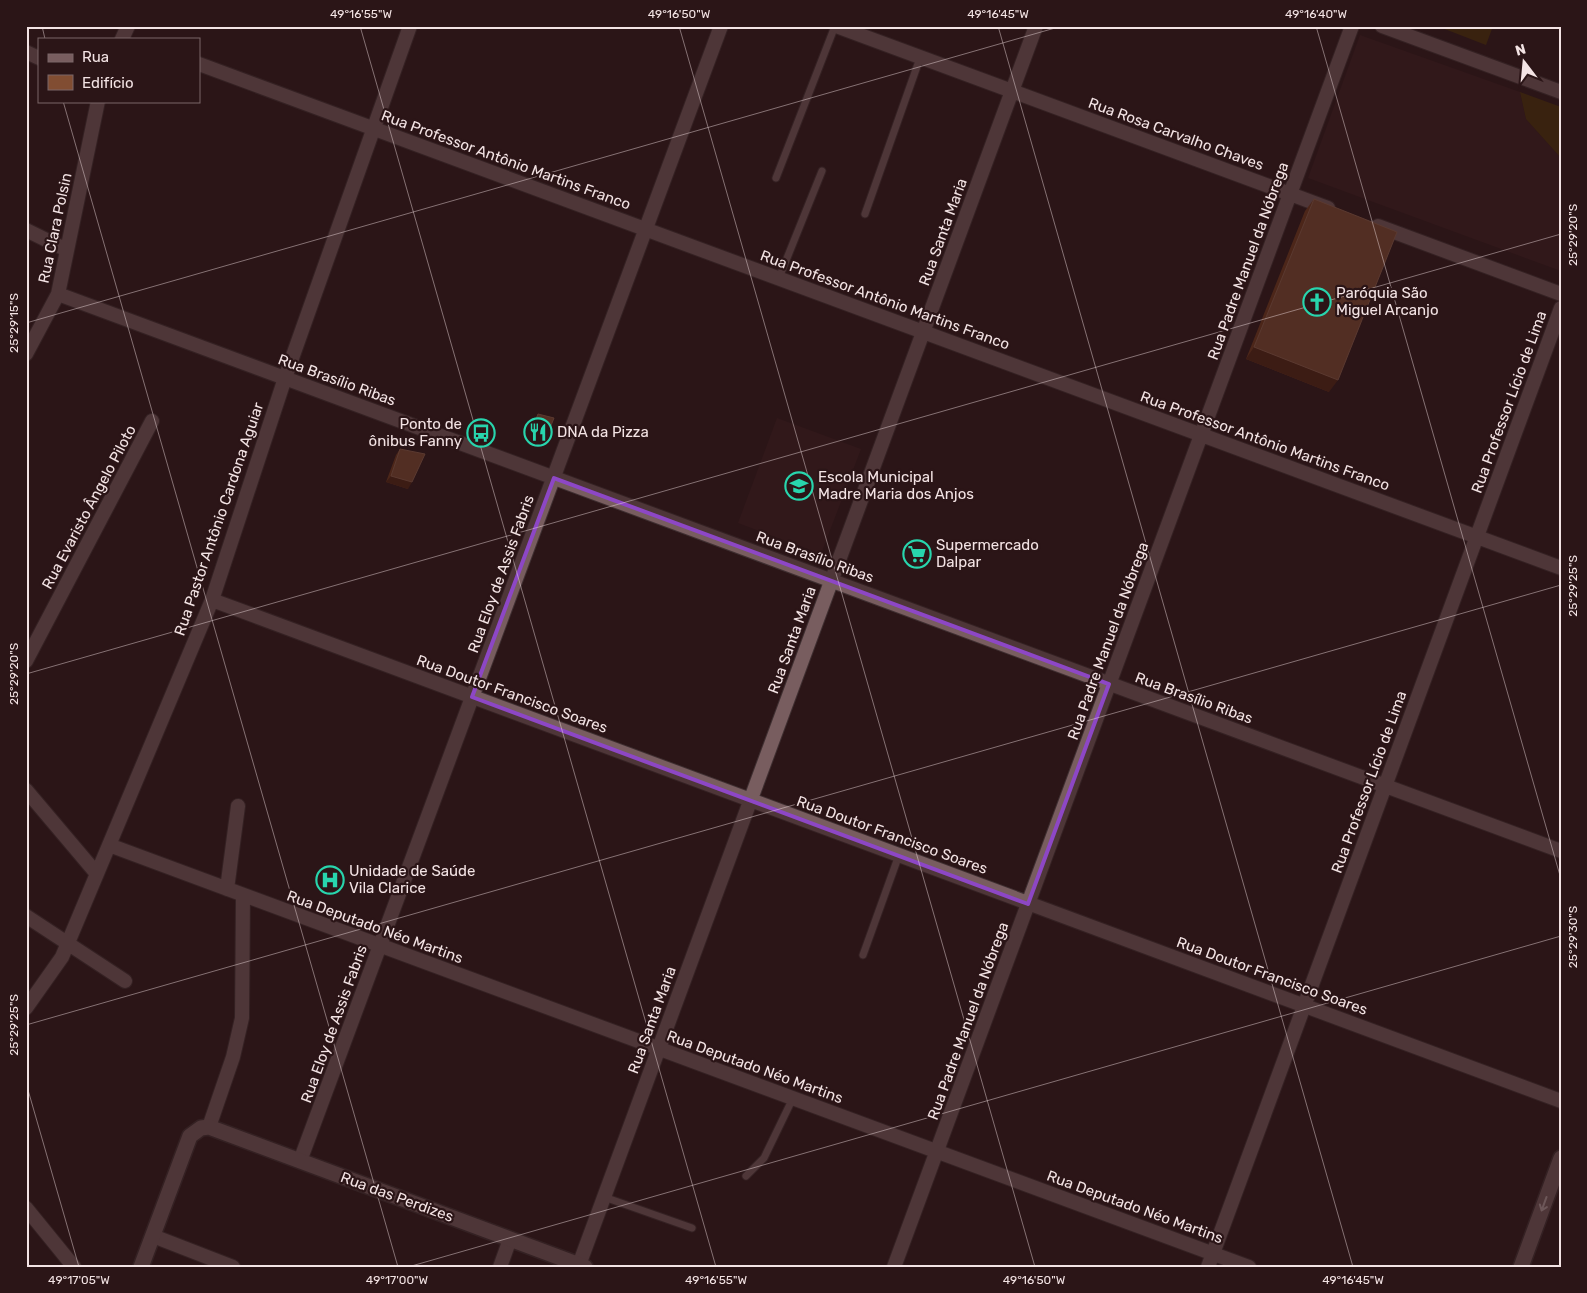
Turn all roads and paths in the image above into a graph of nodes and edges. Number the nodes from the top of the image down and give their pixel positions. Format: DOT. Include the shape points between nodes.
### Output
graph roads {
  1 [pos="410,26"];
  2 [pos="721,26"];
  3 [pos="835,26"];
  4 [pos="1036,26"];
  5 [pos="1352,26"];
  6 [pos="1382,26"];
  7 [pos="26,52"];
  8 [pos="38,58"];
  9 [pos="920,58"];
  10 [pos="200,64"];
  11 [pos="1012,91"];
  12 [pos="1561,92"];
  13 [pos="98,102"];
  14 [pos="374,128"];
  15 [pos="822,171"];
  16 [pos="776,178"];
  17 [pos="1290,194"];
  18 [pos="1336,211"];
  19 [pos="865,214"];
  20 [pos="1364,221"];
  21 [pos="646,229"];
  22 [pos="26,230"];
  23 [pos="67,250"];
  24 [pos="779,278"];
  25 [pos="58,294"];
  26 [pos="1561,294"];
  27 [pos="1561,308"];
  28 [pos="924,332"];
  29 [pos="26,354"];
  30 [pos="285,378"];
  31 [pos="152,421"];
  32 [pos="1201,434"];
  33 [pos="554,478"];
  34 [pos="1477,537"];
  35 [pos="1561,568"];
  36 [pos="832,581"];
  37 [pos="212,600"];
  38 [pos="26,661"];
  39 [pos="1109,684"];
  40 [pos="472,697"];
  41 [pos="1385,786"];
  42 [pos="26,790"];
  43 [pos="751,800"];
  44 [pos="238,806"];
  45 [pos="109,845"];
  46 [pos="1561,851"];
  47 [pos="899,856"];
  48 [pos="97,874"];
  49 [pos="227,889"];
  50 [pos="243,895"];
  51 [pos="1028,904"];
  52 [pos="26,916"];
  53 [pos="67,944"];
  54 [pos="380,946"];
  55 [pos="863,955"];
  56 [pos="125,981"];
  57 [pos="1304,1006"];
  58 [pos="26,1008"];
  59 [pos="659,1049"];
  60 [pos="793,1098"];
  61 [pos="1561,1101"];
  62 [pos="208,1127"];
  63 [pos="937,1151"];
  64 [pos="1561,1158"];
  65 [pos="300,1161"];
  66 [pos="746,1176"];
  67 [pos="604,1197"];
  68 [pos="26,1208"];
  69 [pos="692,1228"];
  70 [pos="153,1236"];
  71 [pos="510,1239"];
  72 [pos="1210,1260"];
  73 [pos="582,1266"];
  74 [pos="74,1267"];
  75 [pos="141,1267"];
  76 [pos="233,1267"];
  77 [pos="500,1267"];
  78 [pos="894,1267"];
  79 [pos="1249,1267"];
  80 [pos="1521,1267"];
  1 -- 14 [label="street, Rua Pastor Antônio Cardona Aguiar"];
  2 -- 21 [label="street, Rua Eloy de Assis Fabris"];
  3 -- 9 [label="street, Rua Rosa Carvalho Chaves"];
  3 -- 16 [label="lane"];
  4 -- 11 [label="street, Rua Santa Maria"];
  5 -- 17 [label="street, Rua Padre Manuel da Nóbrega"];
  6 -- 12 [label="street"];
  7 -- 8 [label="street"];
  9 -- 11 [label="street, Rua Rosa Carvalho Chaves"];
  9 -- 19 [label="lane"];
  10 -- 14 [label="street, Rua Professor Antônio Martins Franco"];
  11 -- 17 [label="street, Rua Rosa Carvalho Chaves"];
  11 -- 28 [label="street, Rua Santa Maria"];
  13 -- 23 [label="street, Rua Clara Polsin"];
  14 -- 21 [label="street, Rua Professor Antônio Martins Franco"];
  14 -- 30 [label="street, Rua Pastor Antônio Cardona Aguiar"];
  15 -- 24 [label="lane"];
  17 -- 18 [label="street, Rua Rosa Carvalho Chaves"];
  17 -- 32 [label="street, Rua Padre Manuel da Nóbrega"];
  20 -- 26 [label="street"];
  21 -- 24 [label="street, Rua Professor Antônio Martins Franco"];
  21 -- 33 [label="street, Rua Eloy de Assis Fabris"];
  22 -- 23 [label="street"];
  23 -- 25 [label="street, Rua Clara Polsin"];
  24 -- 28 [label="street, Rua Professor Antônio Martins Franco"];
  25 -- 29 [label="street, Rua Clara Polsin"];
  25 -- 30 [label="street, Rua Brasílio Ribas"];
  27 -- 34 [label="street, Rua Professor Lício de Lima"];
  28 -- 32 [label="street, Rua Professor Antônio Martins Franco"];
  28 -- 36 [label="street, Rua Santa Maria"];
  30 -- 33 [label="street, Rua Brasílio Ribas"];
  30 -- 37 [label="street, Rua Pastor Antônio Cardona Aguiar"];
  31 -- 38 [label="street, Rua Evaristo Ângelo Piloto"];
  32 -- 34 [label="street, Rua Professor Antônio Martins Franco"];
  32 -- 39 [label="street, Rua Padre Manuel da Nóbrega"];
  33 -- 36 [label="street, Rua Brasílio Ribas"];
  33 -- 40 [label="street, Rua Eloy de Assis Fabris"];
  34 -- 35 [label="street, Rua Professor Antônio Martins Franco"];
  34 -- 41 [label="street, Rua Professor Lício de Lima"];
  36 -- 39 [label="street, Rua Brasílio Ribas"];
  36 -- 43 [label="street, Rua Santa Maria"];
  37 -- 40 [label="street, Rua Doutor Francisco Soares"];
  37 -- 45 [label="street, Rua Pastor Antônio Cardona Aguiar"];
  39 -- 41 [label="street, Rua Brasílio Ribas"];
  39 -- 51 [label="street, Rua Padre Manuel da Nóbrega"];
  40 -- 43 [label="street, Rua Doutor Francisco Soares"];
  40 -- 54 [label="street, Rua Eloy de Assis Fabris"];
  41 -- 46 [label="street, Rua Brasílio Ribas"];
  41 -- 57 [label="street, Rua Professor Lício de Lima"];
  42 -- 48 [label="street"];
  43 -- 47 [label="street, Rua Doutor Francisco Soares"];
  43 -- 59 [label="street, Rua Santa Maria"];
  44 -- 49 [label="street"];
  45 -- 48 [label="street, Rua Pastor Antônio Cardona Aguiar"];
  45 -- 49 [label="street, Rua Deputado Néo Martins"];
  47 -- 51 [label="street, Rua Doutor Francisco Soares"];
  47 -- 55 [label="lane"];
  48 -- 53 [label="street, Rua Pastor Antônio Cardona Aguiar"];
  49 -- 50 [label="street, Rua Deputado Néo Martins"];
  50 -- 54 [label="street, Rua Deputado Néo Martins"];
  50 -- 62 [label="street" via="242,1018 233,1057"];
  51 -- 57 [label="street, Rua Doutor Francisco Soares"];
  51 -- 63 [label="street, Rua Padre Manuel da Nóbrega"];
  52 -- 53 [label="street"];
  53 -- 56 [label="street"];
  53 -- 58 [label="street, Rua Pastor Antônio Cardona Aguiar" via="59,962"];
  54 -- 59 [label="street, Rua Deputado Néo Martins"];
  54 -- 65 [label="street, Rua Eloy de Assis Fabris"];
  57 -- 61 [label="street, Rua Doutor Francisco Soares"];
  57 -- 72 [label="street, Rua Professor Lício de Lima"];
  59 -- 60 [label="street, Rua Deputado Néo Martins"];
  59 -- 67 [label="street, Rua Santa Maria"];
  60 -- 63 [label="street, Rua Deputado Néo Martins"];
  60 -- 66 [label="lane" via="764,1158"];
  62 -- 65 [label="street, Rua das Perdizes"];
  62 -- 70 [label="street" via="190,1136"];
  63 -- 72 [label="street, Rua Deputado Néo Martins"];
  63 -- 78 [label="street, Rua Padre Manuel da Nóbrega"];
  64 -- 80 [label="street, one-way"];
  65 -- 71 [label="street, Rua das Perdizes"];
  67 -- 69 [label="lane"];
  67 -- 73 [label="street, Rua Santa Maria"];
  68 -- 74 [label="street"];
  70 -- 75 [label="street"];
  70 -- 76 [label="street"];
  71 -- 73 [label="street, Rua das Perdizes"];
  71 -- 77 [label="street"];
  72 -- 79 [label="street, Rua Deputado Néo Martins"];
}
